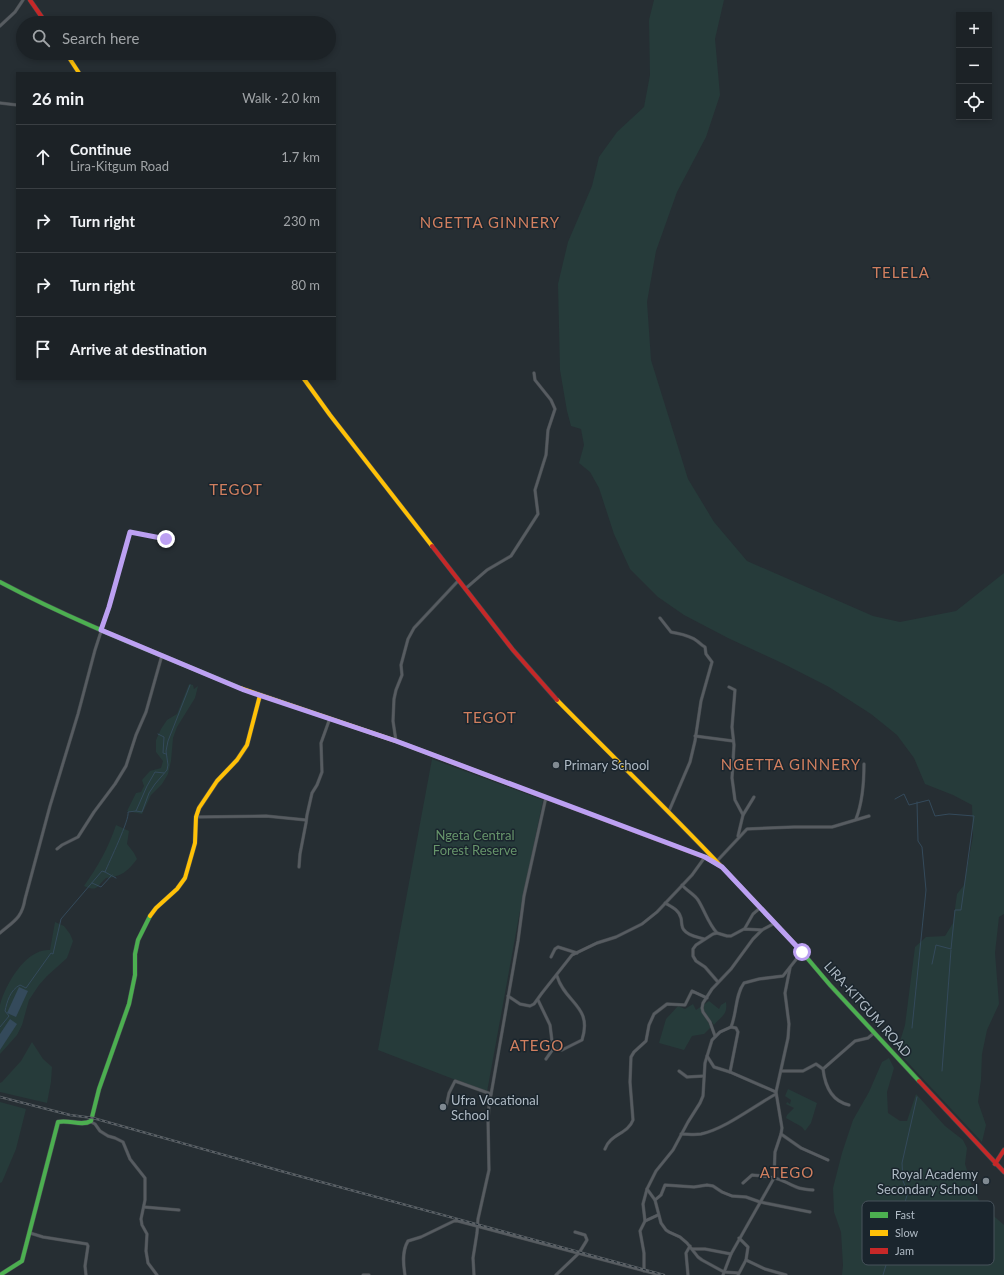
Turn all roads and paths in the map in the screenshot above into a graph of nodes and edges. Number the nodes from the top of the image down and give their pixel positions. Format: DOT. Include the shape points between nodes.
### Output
graph roads {
  1 [pos="24,0"];
  2 [pos="30,0"];
  3 [pos="41,16"];
  4 [pos="0,26"];
  5 [pos="71,60"];
  6 [pos="78,72"];
  7 [pos="0,103"];
  8 [pos="16,105"];
  9 [pos="534,373"];
  10 [pos="305,380"];
  11 [pos="166,539"];
  12 [pos="458,581"];
  13 [pos="0,582"];
  14 [pos="465,590"];
  15 [pos="660,618"];
  16 [pos="101,630"];
  17 [pos="162,655"];
  18 [pos="729,687"];
  19 [pos="260,695"];
  20 [pos="330,718"];
  21 [pos="695,736"];
  22 [pos="396,741"];
  23 [pos="733,741"];
  24 [pos="864,764"];
  25 [pos="546,797"];
  26 [pos="754,797"];
  27 [pos="669,811"];
  28 [pos="743,815"];
  29 [pos="869,816"];
  30 [pos="196,817"];
  31 [pos="856,819"];
  32 [pos="306,820"];
  33 [pos="738,838"];
  34 [pos="57,850"];
  35 [pos="705,857"];
  36 [pos="717,861"];
  37 [pos="299,867"];
  38 [pos="722,867"];
  39 [pos="682,885"];
  40 [pos="665,903"];
  41 [pos="760,908"];
  42 [pos="775,923"];
  43 [pos="744,929"];
  44 [pos="762,930"];
  45 [pos="0,933"];
  46 [pos="718,933"];
  47 [pos="704,940"];
  48 [pos="802,952"];
  49 [pos="577,953"];
  50 [pos="550,957"];
  51 [pos="790,968"];
  52 [pos="557,975"];
  53 [pos="718,982"];
  54 [pos="508,996"];
  55 [pos="707,998"];
  56 [pos="538,1000"];
  57 [pos="731,1027"];
  58 [pos="874,1034"];
  59 [pos="715,1036"];
  60 [pos="553,1049"];
  61 [pos="707,1056"];
  62 [pos="546,1060"];
  63 [pos="823,1069"];
  64 [pos="781,1070"];
  65 [pos="679,1071"];
  66 [pos="730,1072"];
  67 [pos="704,1076"];
  68 [pos="776,1093"];
  69 [pos="491,1094"];
  70 [pos="849,1105"];
  71 [pos="446,1107"];
  72 [pos="91,1122"];
  73 [pos="682,1134"];
  74 [pos="781,1134"];
  75 [pos="605,1149"];
  76 [pos="1004,1150"];
  77 [pos="828,1160"];
  78 [pos="995,1164"];
  79 [pos="1004,1172"];
  80 [pos="774,1178"];
  81 [pos="743,1183"];
  82 [pos="647,1189"];
  83 [pos="813,1190"];
  84 [pos="655,1200"];
  85 [pos="760,1202"];
  86 [pos="144,1207"];
  87 [pos="179,1210"];
  88 [pos="810,1212"];
  89 [pos="658,1215"];
  90 [pos="645,1221"];
  91 [pos="478,1226"];
  92 [pos="30,1232"];
  93 [pos="575,1232"];
  94 [pos="739,1238"];
  95 [pos="691,1247"];
  96 [pos="579,1253"];
  97 [pos="731,1254"];
  98 [pos="746,1260"];
  99 [pos="644,1271"];
  100 [pos="723,1274"];
  101 [pos="738,1274"];
  102 [pos="778,1274"];
  103 [pos="0,1275"];
  104 [pos="86,1275"];
  105 [pos="157,1275"];
  106 [pos="363,1275"];
  107 [pos="368,1275"];
  108 [pos="405,1275"];
  109 [pos="474,1275"];
  110 [pos="556,1275"];
  111 [pos="660,1275"];
  112 [pos="688,1275"];
  113 [pos="786,1275"];
  1 -- 4 [label="street"];
  2 -- 3 [label="main road"];
  5 -- 6 [label="main road"];
  7 -- 8 [label="street"];
  9 -- 14 [label="street" via="535,380 555,409 548,430 546,455 535,490 538,514 511,556 487,570"];
  10 -- 12 [label="main road"];
  11 -- 16 [label="street" via="130,532"];
  12 -- 14 [label="main road"];
  12 -- 22 [label="street" via="414,628 408,639 401,665 402,675 394,699 393,721"];
  13 -- 16 [label="main road, LIRA-KITGUM ROAD"];
  14 -- 27 [label="main road" via="555,698"];
  15 -- 21 [label="street" via="671,632 698,641 705,647 706,654 712,662"];
  16 -- 17 [label="main road, LIRA-KITGUM ROAD"];
  16 -- 45 [label="street" via="23,910"];
  17 -- 19 [label="main road, LIRA-KITGUM ROAD"];
  17 -- 34 [label="street" via="146,712 126,766 78,837 61,845"];
  18 -- 23 [label="street" via="735,690"];
  19 -- 20 [label="main road, LIRA-KITGUM ROAD"];
  19 -- 30 [label="main road" via="247,745 217,781 200,805"];
  20 -- 22 [label="main road, LIRA-KITGUM ROAD"];
  20 -- 32 [label="street" via="321,743 321,776 312,793"];
  21 -- 23 [label="street"];
  21 -- 27 [label="street" via="690,762"];
  22 -- 25 [label="main road, LIRA-KITGUM ROAD"];
  23 -- 28 [label="street" via="734,793"];
  24 -- 31 [label="street" via="861,806"];
  25 -- 35 [label="main road, LIRA-KITGUM ROAD"];
  25 -- 54 [label="street" via="524,896"];
  26 -- 28 [label="street"];
  27 -- 36 [label="main road"];
  28 -- 33 [label="street"];
  29 -- 31 [label="street"];
  30 -- 32 [label="street" via="271,816"];
  30 -- 72 [label="main road" via="195,839 187,876 156,908 138,940 129,1004 99,1089"];
  31 -- 33 [label="street" via="832,827 750,829"];
  32 -- 37 [label="street"];
  33 -- 36 [label="street"];
  35 -- 38 [label="main road, LIRA-KITGUM ROAD"];
  35 -- 39 [label="street"];
  36 -- 38 [label="main road"];
  38 -- 41 [label="main road, LIRA-KITGUM ROAD"];
  39 -- 40 [label="street"];
  39 -- 46 [label="street" via="697,898 710,924"];
  40 -- 47 [label="street" via="679,913 685,932"];
  40 -- 49 [label="street" via="642,924"];
  41 -- 42 [label="main road, LIRA-KITGUM ROAD"];
  41 -- 43 [label="street"];
  42 -- 44 [label="street"];
  42 -- 48 [label="main road, LIRA-KITGUM ROAD"];
  43 -- 44 [label="street"];
  43 -- 46 [label="street" via="731,936"];
  44 -- 53 [label="street"];
  46 -- 47 [label="street"];
  47 -- 53 [label="street" via="693,949 693,956"];
  48 -- 51 [label="street"];
  48 -- 58 [label="main road, LIRA-KITGUM ROAD"];
  49 -- 50 [label="street" via="558,947"];
  49 -- 52 [label="street" via="572,955"];
  51 -- 57 [label="street" via="782,976 744,983"];
  51 -- 64 [label="street" via="785,993 788,1038"];
  52 -- 56 [label="street"];
  52 -- 60 [label="street" via="563,990 578,1005 585,1026 580,1042 562,1050"];
  53 -- 55 [label="street"];
  54 -- 56 [label="street" via="526,1005 534,1004"];
  54 -- 69 [label="street"];
  55 -- 59 [label="street" via="702,1008"];
  55 -- 75 [label="street" via="692,992 685,1005 667,1004 654,1014 646,1041 631,1057 632,1123 611,1139"];
  56 -- 60 [label="street" via="550,1025"];
  57 -- 59 [label="street"];
  57 -- 66 [label="street" via="736,1028 738,1032"];
  58 -- 63 [label="street" via="855,1041"];
  58 -- 78 [label="main road, LIRA-KITGUM ROAD"];
  59 -- 61 [label="street"];
  60 -- 62 [label="street"];
  61 -- 66 [label="street" via="714,1067"];
  61 -- 67 [label="street"];
  63 -- 64 [label="street" via="816,1064 803,1071"];
  63 -- 70 [label="street" via="825,1081 834,1098"];
  64 -- 68 [label="street"];
  65 -- 67 [label="street" via="687,1077"];
  66 -- 68 [label="street"];
  67 -- 73 [label="street" via="703,1096"];
  68 -- 73 [label="street" via="711,1131 698,1135"];
  68 -- 74 [label="street"];
  69 -- 71 [label="street" via="455,1081"];
  69 -- 91 [label="street" via="488,1120 489,1170"];
  72 -- 86 [label="street" via="108,1136 123,1142 130,1159 145,1178"];
  72 -- 92 [label="main road" via="58,1122"];
  73 -- 82 [label="street" via="656,1171"];
  74 -- 77 [label="street" via="801,1148"];
  74 -- 80 [label="street" via="775,1152"];
  76 -- 78 [label="main road"];
  78 -- 79 [label="main road, LIRA-KITGUM ROAD"];
  80 -- 81 [label="street" via="752,1176"];
  80 -- 83 [label="street" via="794,1187"];
  80 -- 85 [label="street"];
  82 -- 84 [label="street"];
  82 -- 90 [label="street" via="643,1204"];
  84 -- 85 [label="street" via="661,1195 665,1185 707,1185 732,1196"];
  84 -- 89 [label="street"];
  85 -- 88 [label="street"];
  85 -- 94 [label="street"];
  86 -- 87 [label="street"];
  86 -- 105 [label="street" via="141,1219 147,1234 147,1256 151,1268"];
  89 -- 90 [label="street"];
  89 -- 95 [label="street" via="666,1230 680,1237"];
  90 -- 99 [label="street" via="640,1231"];
  91 -- 96 [label="street"];
  91 -- 108 [label="street" via="454,1221 408,1241 403,1254"];
  91 -- 109 [label="street" via="473,1258"];
  92 -- 103 [label="main road" via="22,1261"];
  92 -- 104 [label="street" via="43,1237 87,1244"];
  93 -- 96 [label="street" via="586,1237 586,1244"];
  94 -- 97 [label="street"];
  94 -- 98 [label="street" via="748,1247"];
  95 -- 97 [label="street"];
  95 -- 100 [label="street" via="698,1257"];
  95 -- 112 [label="street" via="686,1253"];
  96 -- 99 [label="street"];
  96 -- 110 [label="street"];
  97 -- 100 [label="street"];
  98 -- 101 [label="street"];
  98 -- 102 [label="street"];
  99 -- 111 [label="street"];
  100 -- 101 [label="street"];
  102 -- 113 [label="street"];
  106 -- 107 [label="street"];
}
